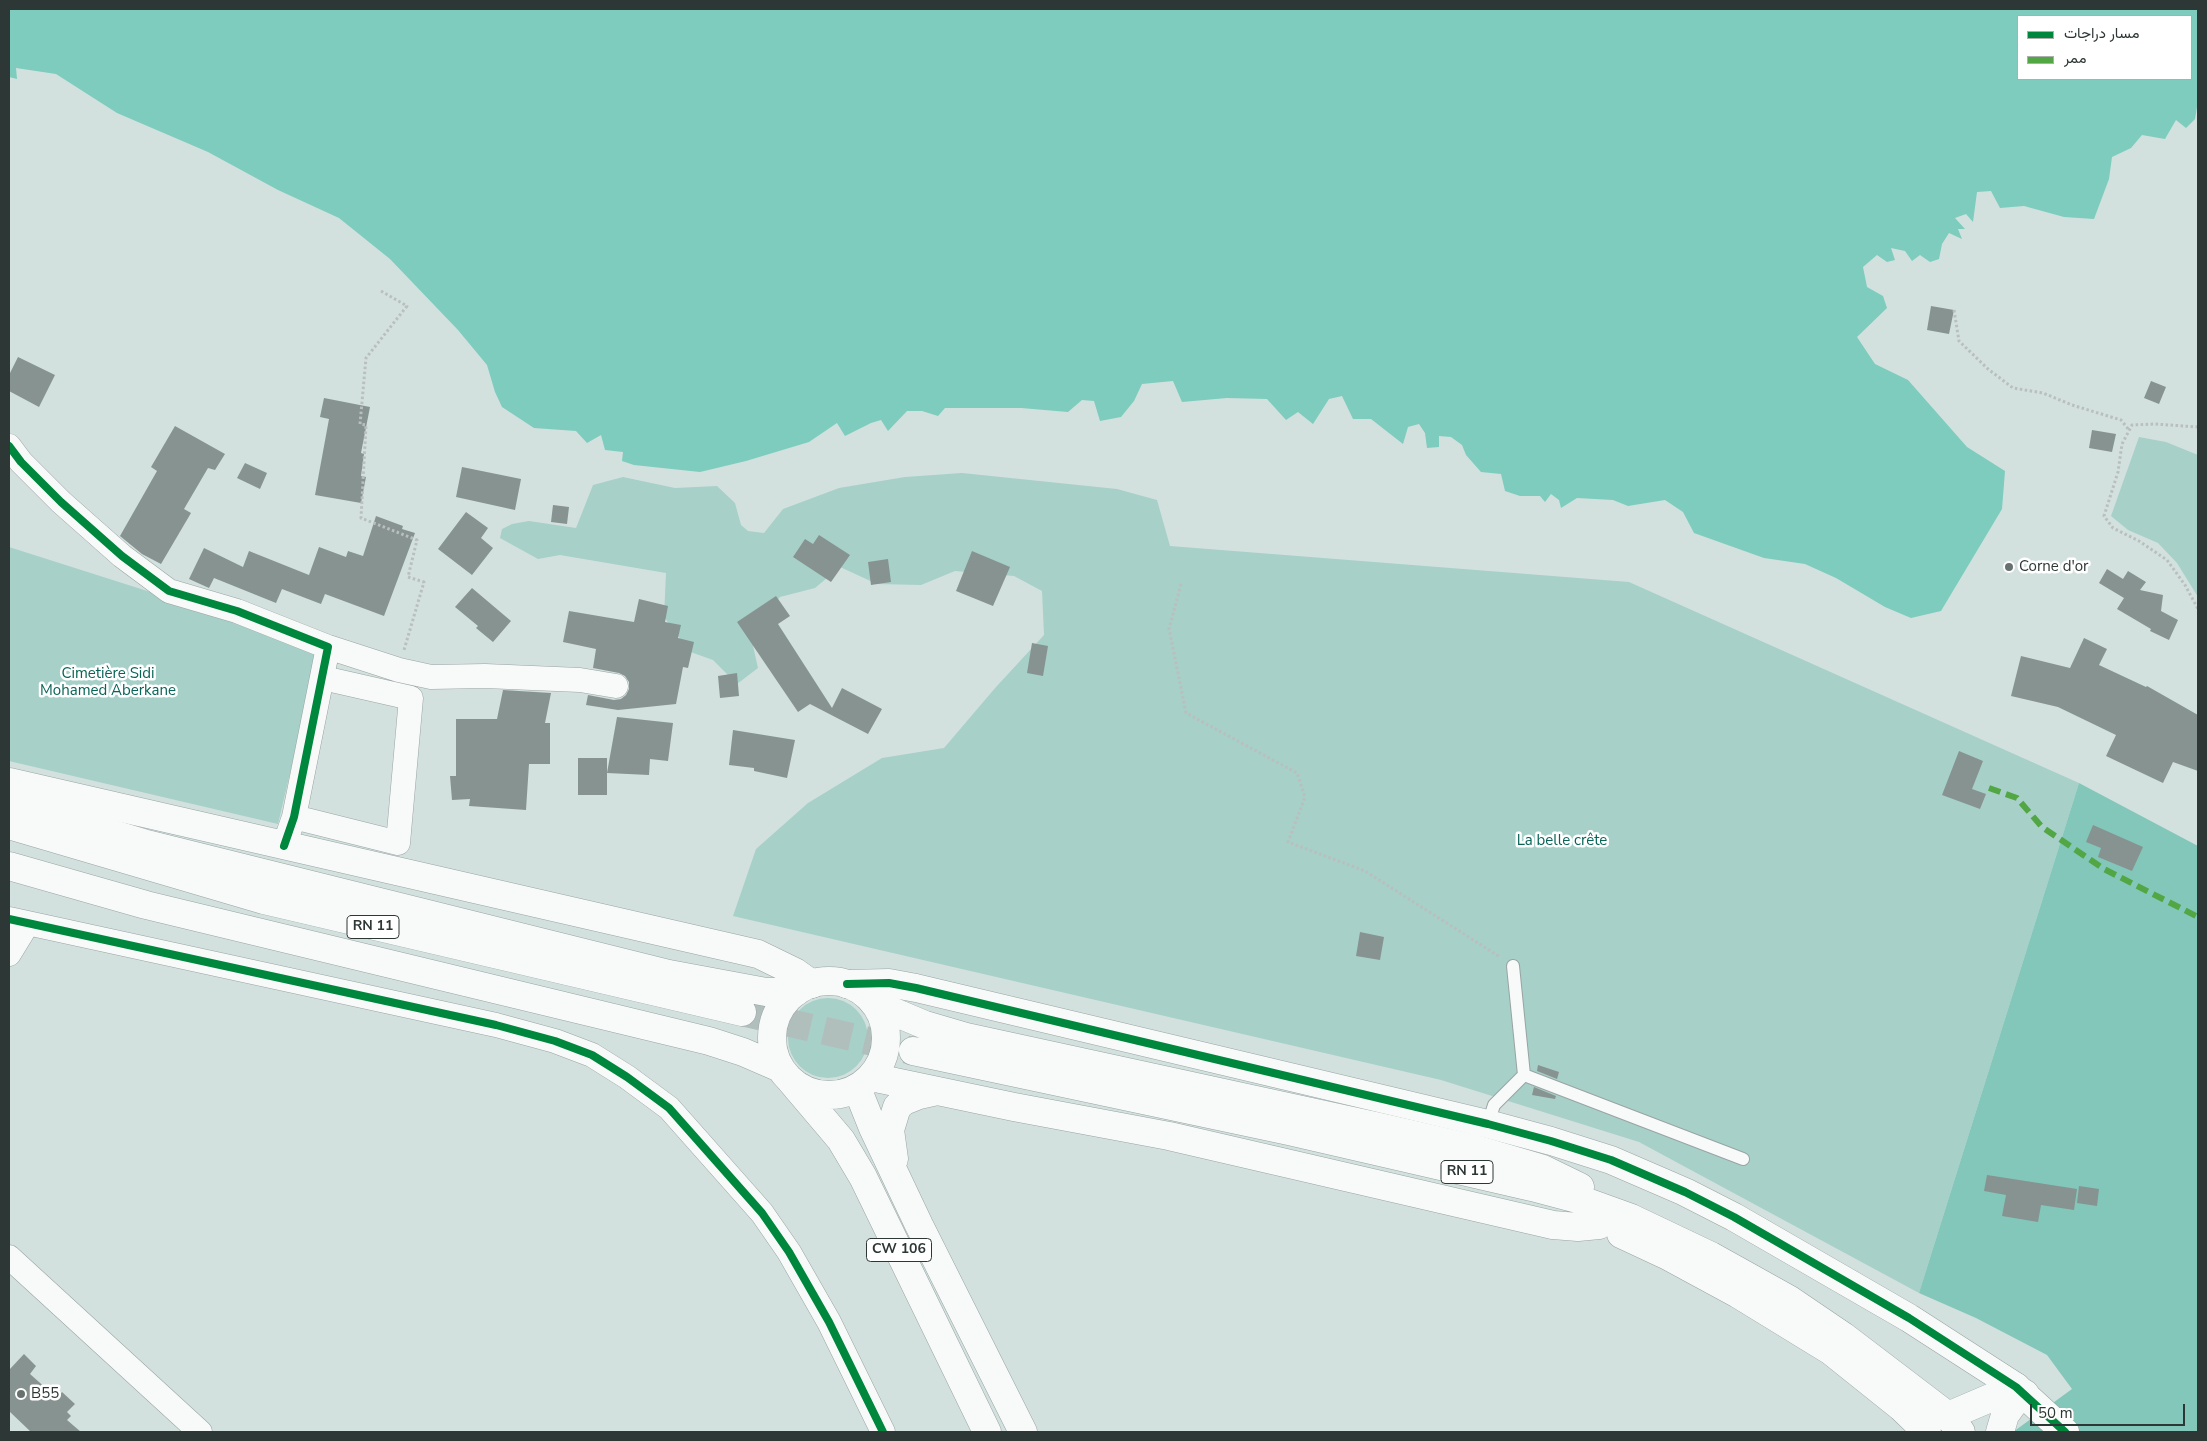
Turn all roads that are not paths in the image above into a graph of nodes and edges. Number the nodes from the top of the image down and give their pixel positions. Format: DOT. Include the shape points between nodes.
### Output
graph roads {
  1 [pos="9,446"];
  2 [pos="328,647"];
  3 [pos="324,678"];
  4 [pos="616,686"];
  5 [pos="9,782"];
  6 [pos="9,803"];
  7 [pos="294,817"];
  8 [pos="9,825"];
  9 [pos="284,846"];
  10 [pos="9,850"];
  11 [pos="9,866"];
  12 [pos="18,921"];
  13 [pos="9,954"];
  14 [pos="1513,966"];
  15 [pos="847,984"];
  16 [pos="804,988"];
  17 [pos="875,1004"];
  18 [pos="912,1057"];
  19 [pos="786,1074"];
  20 [pos="1524,1075"];
  21 [pos="864,1083"];
  22 [pos="940,1090"];
  23 [pos="1488,1124"];
  24 [pos="1743,1159"];
  25 [pos="899,1182"];
  26 [pos="1610,1220"];
  27 [pos="9,1257"];
  28 [pos="1873,1384"];
  29 [pos="2021,1391"];
  30 [pos="1955,1424"];
  31 [pos="200,1432"];
  32 [pos="883,1432"];
  33 [pos="987,1432"];
  34 [pos="1023,1432"];
  35 [pos="1927,1432"];
  36 [pos="2000,1432"];
  37 [pos="2065,1432"];
  1 -- 2 [label="street" via="61,502 122,556 169,591 238,611"];
  2 -- 3 [label="street"];
  2 -- 4 [label="street" via="399,670 431,676 580,680"];
  3 -- 7 [label="street"];
  3 -- 7 [label="street" via="411,698 398,843"];
  5 -- 9 [label="main road"];
  6 -- 16 [label="main road" via="162,848 669,974 766,992"];
  7 -- 9 [label="street"];
  8 -- 10 [label="main road, RN 11" via="264,900 741,1019 196,901"];
  9 -- 16 [label="main road" via="758,954 795,972"];
  11 -- 19 [label="main road" via="146,905 700,1039 744,1052"];
  12 -- 13 [label="street"];
  12 -- 32 [label="street" via="496,1025 592,1055 669,1108 762,1213 830,1322"];
  14 -- 20 [label="lane"];
  15 -- 16 [label="main road" via="829,981"];
  15 -- 17 [label="main road" via="863,992"];
  15 -- 23 [label="main road" via="889,983 916,988"];
  16 -- 19 [label="main road" via="784,1004 775,1019 772,1035 774,1052"];
  17 -- 21 [label="main road" via="884,1022 886,1042 882,1060"];
  17 -- 26 [label="main road" via="925,1025 966,1037 1375,1126 1517,1161 1571,1181"];
  18 -- 26 [label="main road, RN 11" via="1564,1212"];
  19 -- 21 [label="main road" via="806,1091 823,1095 841,1094"];
  19 -- 33 [label="main road, CW 106" via="841,1140 863,1177"];
  20 -- 23 [label="lane" via="1494,1105"];
  20 -- 24 [label="lane"];
  21 -- 22 [label="main road"];
  21 -- 25 [label="main road, CW 106" via="873,1128"];
  22 -- 25 [label="main road" via="904,1101 893,1116 890,1130"];
  22 -- 26 [label="main road" via="1169,1136 1553,1225 1578,1227"];
  23 -- 29 [label="main road" via="1610,1160 1685,1192 1780,1242 1909,1318"];
  25 -- 34 [label="main road, CW 106"];
  26 -- 28 [label="main road, RN 11" via="1830,1351"];
  26 -- 30 [label="main road, RN 11" via="1703,1252 1790,1300 1843,1336"];
  27 -- 31 [label="street"];
  28 -- 30 [label="main road" via="1897,1394 1919,1410"];
  28 -- 35 [label="main road, RN 11"];
  29 -- 30 [label="main road"];
  29 -- 36 [label="main road" via="2005,1415"];
  29 -- 37 [label="main road"];
}
